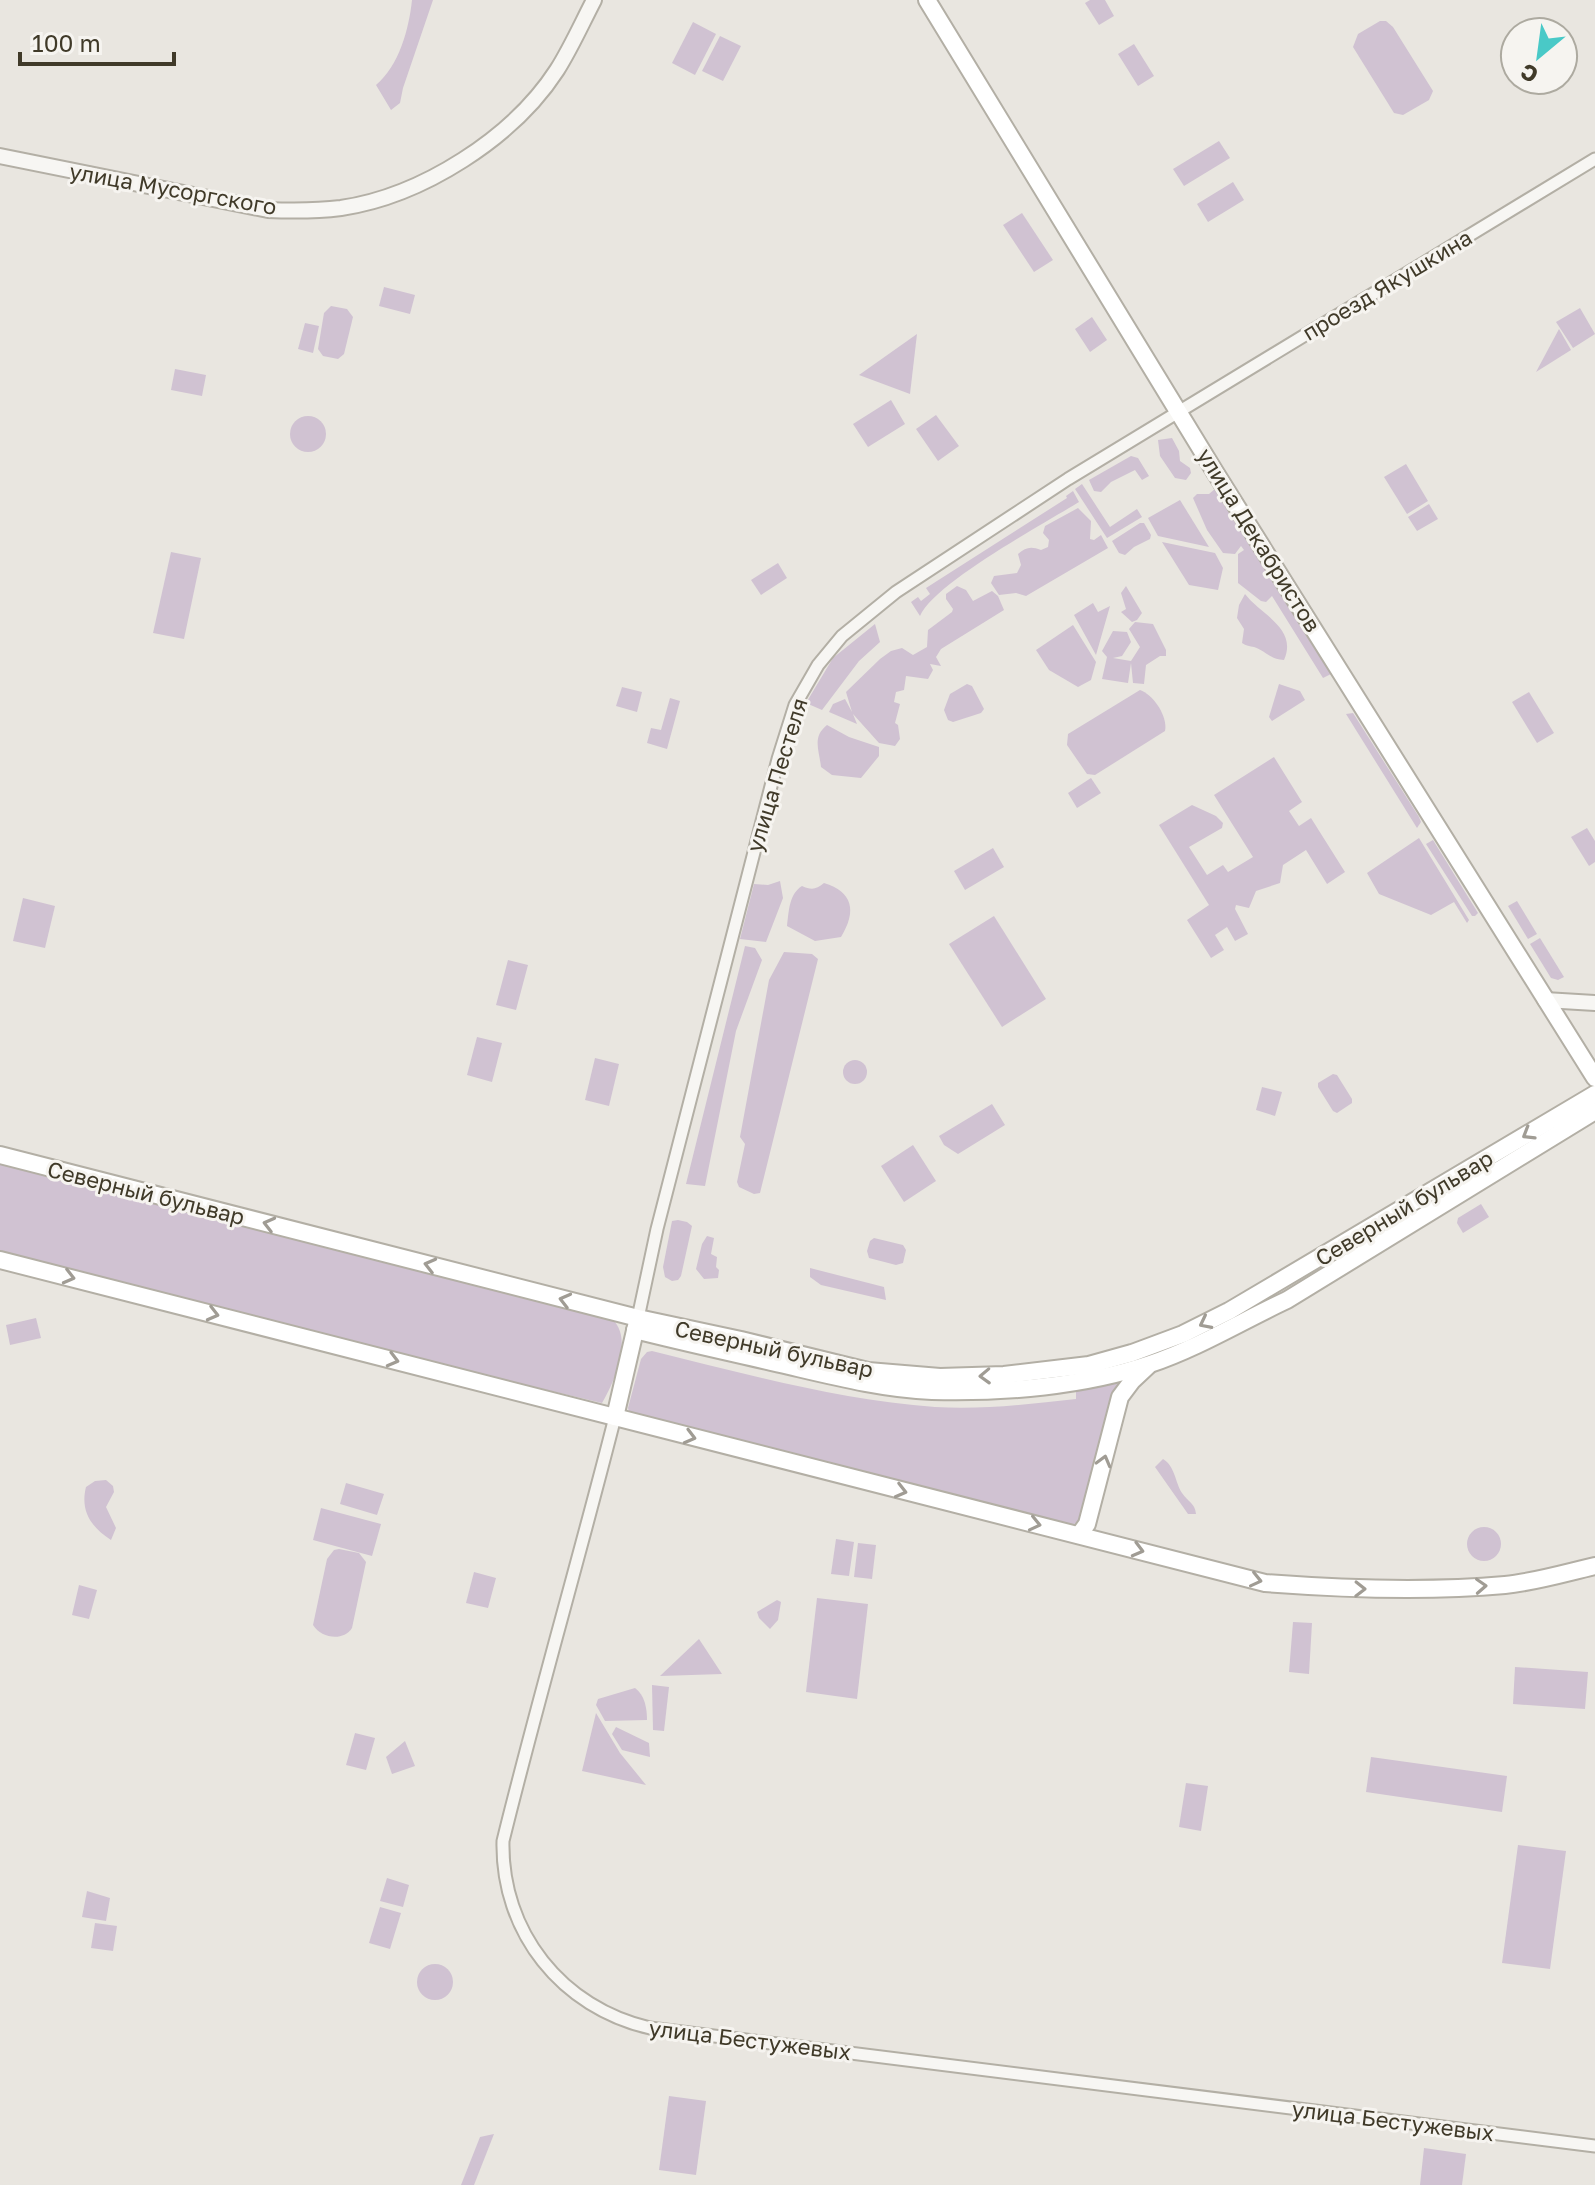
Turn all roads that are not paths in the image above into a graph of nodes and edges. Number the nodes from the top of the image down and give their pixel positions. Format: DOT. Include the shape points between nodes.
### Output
graph roads {
  1 [pos="594,0"];
  2 [pos="927,0"];
  3 [pos="0,156"];
  4 [pos="1595,159"];
  5 [pos="1180,413"];
  6 [pos="1545,1000"];
  7 [pos="1595,1003"];
  8 [pos="1595,1078"];
  9 [pos="1595,1094"];
  10 [pos="1595,1111"];
  11 [pos="0,1155"];
  12 [pos="0,1260"];
  13 [pos="637,1324"];
  14 [pos="1151,1364"];
  15 [pos="615,1417"];
  16 [pos="1079,1535"];
  17 [pos="1595,1566"];
  18 [pos="1595,2146"];
  1 -- 3 [label="street, улица Мусоргского" via="543,90 495,138 431,178 364,203 268,210"];
  2 -- 5 [label="main road, улица Декабристов"];
  4 -- 5 [label="street, проезд Якушкина"];
  5 -- 6 [label="main road, улица Декабристов"];
  5 -- 13 [label="street, улица Пестеля" via="896,592 842,636 805,685 766,804"];
  6 -- 7 [label="street"];
  6 -- 8 [label="main road, улица Декабристов"];
  9 -- 13 [label="main road, Северный бульвар, one-way" via="1229,1311 1183,1334 1089,1365 940,1377 868,1371 741,1340"];
  10 -- 14 [label="main road, Северный бульвар" via="1299,1294"];
  13 -- 11 [label="main road, Северный бульвар, one-way"];
  12 -- 15 [label="main road, one-way"];
  13 -- 14 [label="main road, Северный бульвар" via="860,1382 930,1391 1065,1384"];
  13 -- 15 [label="main road, улица Бестужевых"];
  16 -- 14 [label="main road, one-way" via="1087,1524 1120,1397"];
  15 -- 16 [label="main road, one-way"];
  15 -- 18 [label="street, улица Бестужевых" via="503,1841 503,1865 529,1941 545,1966 585,2002 621,2021 650,2028"];
  16 -- 17 [label="main road, one-way" via="1265,1583 1331,1588 1508,1585"];
}
